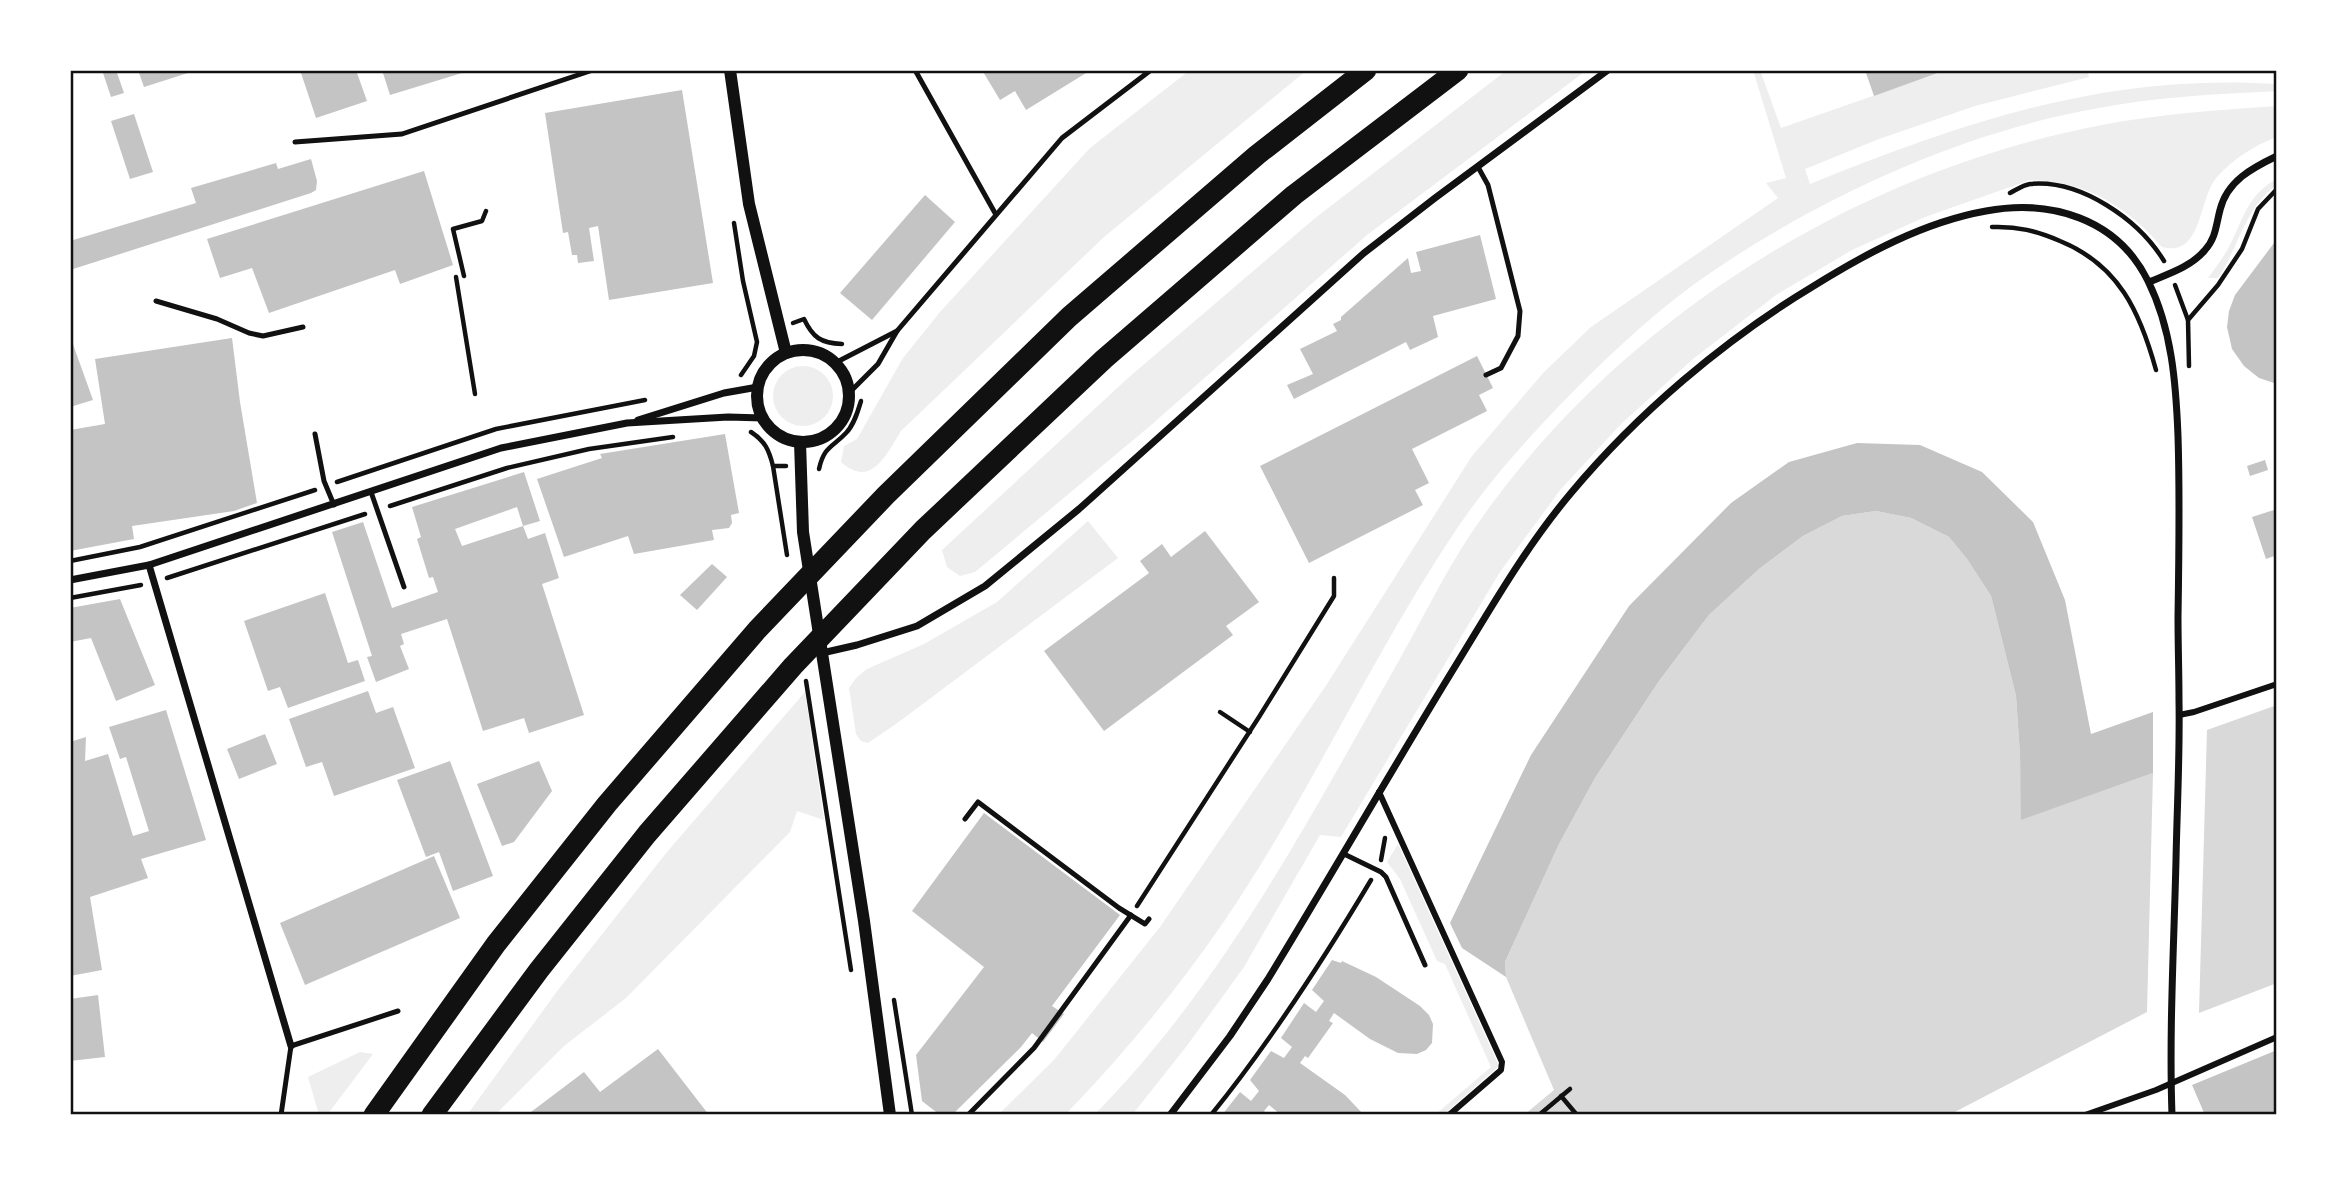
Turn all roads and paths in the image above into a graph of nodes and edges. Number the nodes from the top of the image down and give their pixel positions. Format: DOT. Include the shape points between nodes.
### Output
graph roads {
  1 [pos="593,70"];
  2 [pos="730,70"];
  3 [pos="915,70"];
  4 [pos="1151,70"];
  5 [pos="1366,70"];
  6 [pos="1458,70"];
  7 [pos="1608,70"];
  8 [pos="295,142"];
  9 [pos="2277,156"];
  10 [pos="1478,167"];
  11 [pos="2277,189"];
  12 [pos="486,211"];
  13 [pos="995,213"];
  14 [pos="733,215"];
  15 [pos="1986,227"];
  16 [pos="464,276"];
  17 [pos="456,277"];
  18 [pos="2149,282"];
  19 [pos="156,301"];
  20 [pos="303,327"];
  21 [pos="780,327"];
  22 [pos="2144,329"];
  23 [pos="897,331"];
  24 [pos="756,335"];
  25 [pos="861,351"];
  26 [pos="786,353"];
  27 [pos="835,363"];
  28 [pos="2189,367"];
  29 [pos="872,369"];
  30 [pos="1486,375"];
  31 [pos="758,387"];
  32 [pos="724,393"];
  33 [pos="849,393"];
  34 [pos="475,394"];
  35 [pos="728,417"];
  36 [pos="763,418"];
  37 [pos="627,423"];
  38 [pos="315,435"];
  39 [pos="678,436"];
  40 [pos="800,442"];
  41 [pos="800,465"];
  42 [pos="773,466"];
  43 [pos="819,466"];
  44 [pos="819,480"];
  45 [pos="371,492"];
  46 [pos="334,505"];
  47 [pos="377,510"];
  48 [pos="149,565"];
  49 [pos="789,568"];
  50 [pos="1334,578"];
  51 [pos="70,580"];
  52 [pos="154,582"];
  53 [pos="404,587"];
  54 [pos="70,598"];
  55 [pos="822,653"];
  56 [pos="805,674"];
  57 [pos="2277,684"];
  58 [pos="1220,712"];
  59 [pos="2179,715"];
  60 [pos="1250,732"];
  61 [pos="1379,792"];
  62 [pos="1386,808"];
  63 [pos="965,819"];
  64 [pos="1344,854"];
  65 [pos="1377,870"];
  66 [pos="1130,915"];
  67 [pos="1149,919"];
  68 [pos="1425,965"];
  69 [pos="853,982"];
  70 [pos="398,1011"];
  71 [pos="2277,1037"];
  72 [pos="291,1046"];
  73 [pos="2171,1083"];
  74 [pos="1570,1089"];
  75 [pos="1561,1096"];
  76 [pos="375,1113"];
  77 [pos="281,1115"];
  78 [pos="432,1115"];
  79 [pos="890,1115"];
  80 [pos="968,1115"];
  81 [pos="1170,1115"];
  82 [pos="1211,1115"];
  83 [pos="1449,1115"];
  84 [pos="1539,1115"];
  85 [pos="1577,1115"];
  86 [pos="2084,1115"];
  87 [pos="2172,1115"];
  1 -- 8 [label="lane" via="402,134"];
  2 -- 21 [label="street" via="749,204"];
  3 -- 13 [label="lane"];
  4 -- 13 [label="lane" via="1062,138"];
  5 -- 76 [label="highway" via="1257,155 1069,317 886,495 757,630 607,804 495,944"];
  6 -- 78 [label="highway" via="1294,195 1104,359 923,530 793,666 647,834"];
  7 -- 10 [label="street"];
  9 -- 18 [label="street" via="2240,177 2227,191 2215,235 2205,251 2184,267"];
  10 -- 30 [label="lane" via="1488,185 1520,312 1518,336 1501,368"];
  10 -- 55 [label="street" via="1364,253 1158,439 985,586 917,626"];
  11 -- 28 [label="path" via="2258,209 2230,267 2188,320"];
  12 -- 16 [label="path" via="482,221 453,229"];
  13 -- 23 [label="lane"];
  14 -- 24 [label="path"];
  15 -- 22 [label="path" via="2036,230 2081,249 2113,275"];
  17 -- 34 [label="path"];
  18 -- 59 [label="street" via="2169,348 2178,405"];
  18 -- 61 [label="street" via="2132,258 2088,221 2048,208 2007,207 1963,215 1925,229 1859,258 1780,306 1700,366 1625,434 1572,492 1519,561"];
  19 -- 20 [label="lane" via="262,336"];
  21 -- 24 [label="path"];
  21 -- 25 [label="path" via="803,319 818,338 840,345 856,341"];
  21 -- 26 [label="street"];
  23 -- 25 [label="lane"];
  23 -- 29 [label="lane"];
  24 -- 32 [label="path" via="754,356 742,374 722,384"];
  25 -- 27 [label="lane"];
  26 -- 27 [label="street" via="812,351"];
  26 -- 31 [label="street" via="763,373"];
  27 -- 33 [label="street"];
  29 -- 33 [label="lane"];
  29 -- 43 [label="path" via="877,379 868,385 847,432 832,443"];
  31 -- 32 [label="street"];
  31 -- 36 [label="street"];
  32 -- 37 [label="street"];
  33 -- 40 [label="street" via="840,422 822,436"];
  35 -- 36 [label="street"];
  35 -- 37 [label="street"];
  35 -- 42 [label="path" via="730,429 748,430 760,438"];
  36 -- 40 [label="street" via="778,435"];
  37 -- 45 [label="street" via="501,448"];
  38 -- 46 [label="lane"];
  39 -- 47 [label="path" via="589,449 507,468"];
  40 -- 41 [label="street"];
  41 -- 42 [label="path"];
  41 -- 43 [label="path"];
  41 -- 55 [label="street" via="803,532"];
  42 -- 49 [label="path"];
  43 -- 44 [label="path"];
  45 -- 46 [label="street"];
  45 -- 47 [label="lane"];
  46 -- 48 [label="street"];
  47 -- 52 [label="path"];
  47 -- 53 [label="lane"];
  48 -- 51 [label="street"];
  48 -- 52 [label="street"];
  50 -- 60 [label="path" via="1334,596"];
  52 -- 54 [label="path"];
  52 -- 72 [label="street"];
  55 -- 79 [label="street"];
  56 -- 69 [label="path"];
  57 -- 59 [label="street"];
  58 -- 60 [label="path"];
  59 -- 73 [label="street"];
  60 -- 66 [label="path"];
  61 -- 62 [label="street"];
  61 -- 64 [label="street"];
  62 -- 65 [label="path"];
  62 -- 83 [label="street" via="1502,1062 1501,1070"];
  63 -- 66 [label="lane" via="978,802"];
  64 -- 65 [label="lane"];
  64 -- 81 [label="street" via="1230,1036"];
  65 -- 68 [label="lane" via="1389,883"];
  65 -- 82 [label="path" via="1253,1064"];
  66 -- 67 [label="lane" via="1145,924"];
  66 -- 80 [label="lane" via="1034,1048"];
  70 -- 72 [label="lane"];
  71 -- 73 [label="street"];
  72 -- 77 [label="lane"];
  73 -- 86 [label="street"];
  73 -- 87 [label="street"];
  74 -- 75 [label="path"];
  75 -- 84 [label="path"];
  75 -- 85 [label="path"];
}
